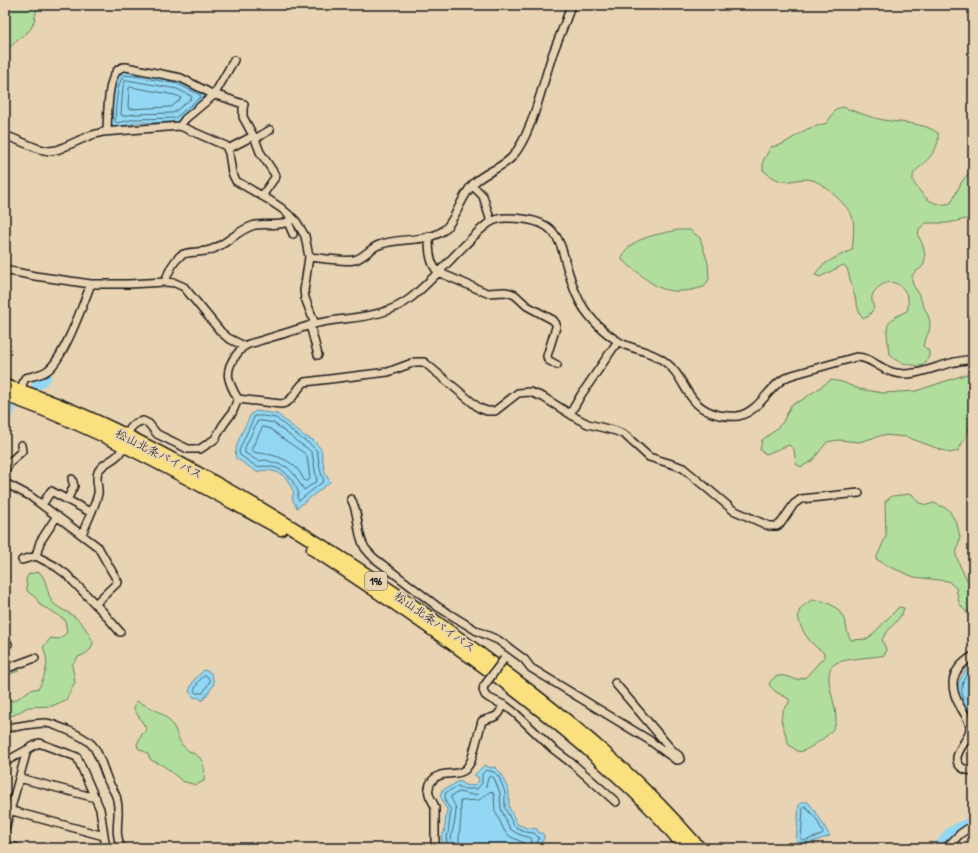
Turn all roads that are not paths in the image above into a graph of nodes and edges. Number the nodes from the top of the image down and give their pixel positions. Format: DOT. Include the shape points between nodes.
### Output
graph roads {
  1 [pos="571,5"];
  2 [pos="234,60"];
  3 [pos="214,95"];
  4 [pos="180,126"];
  5 [pos="270,130"];
  6 [pos="107,131"];
  7 [pos="5,135"];
  8 [pos="254,138"];
  9 [pos="228,149"];
  10 [pos="472,185"];
  11 [pos="262,196"];
  12 [pos="290,220"];
  13 [pos="491,222"];
  14 [pos="293,234"];
  15 [pos="429,236"];
  16 [pos="309,257"];
  17 [pos="5,270"];
  18 [pos="438,272"];
  19 [pos="165,282"];
  20 [pos="91,284"];
  21 [pos="312,325"];
  22 [pos="618,340"];
  23 [pos="244,346"];
  24 [pos="318,355"];
  25 [pos="973,359"];
  26 [pos="557,365"];
  27 [pos="20,391"];
  28 [pos="6,396"];
  29 [pos="238,399"];
  30 [pos="570,414"];
  31 [pos="125,440"];
  32 [pos="22,445"];
  33 [pos="5,471"];
  34 [pos="72,479"];
  35 [pos="5,483"];
  36 [pos="859,493"];
  37 [pos="351,499"];
  38 [pos="67,500"];
  39 [pos="42,505"];
  40 [pos="90,512"];
  41 [pos="57,516"];
  42 [pos="82,534"];
  43 [pos="36,556"];
  44 [pos="22,560"];
  45 [pos="95,604"];
  46 [pos="431,616"];
  47 [pos="120,632"];
  48 [pos="512,650"];
  49 [pos="973,656"];
  50 [pos="36,658"];
  51 [pos="5,669"];
  52 [pos="615,684"];
  53 [pos="503,704"];
  54 [pos="5,728"];
  55 [pos="26,750"];
  56 [pos="5,762"];
  57 [pos="973,770"];
  58 [pos="19,778"];
  59 [pos="96,798"];
  60 [pos="616,802"];
  61 [pos="7,810"];
  62 [pos="973,825"];
  63 [pos="5,829"];
  64 [pos="104,836"];
  65 [pos="5,845"];
  66 [pos="17,848"];
  67 [pos="106,848"];
  68 [pos="121,848"];
  69 [pos="435,848"];
  70 [pos="685,848"];
  71 [pos="699,848"];
  72 [pos="946,848"];
  1 -- 10 [label="street" via="521,144 511,158 479,177"];
  2 -- 3 [label="street"];
  3 -- 4 [label="street"];
  3 -- 6 [label="street" via="181,78 118,68 110,87"];
  3 -- 8 [label="street" via="244,104 243,117"];
  4 -- 6 [label="street"];
  4 -- 9 [label="street"];
  5 -- 8 [label="street"];
  6 -- 7 [label="street" via="49,151"];
  8 -- 9 [label="street"];
  8 -- 11 [label="street" via="276,176"];
  9 -- 11 [label="street" via="236,181"];
  10 -- 13 [label="street" via="483,196"];
  10 -- 15 [label="street" via="448,225 439,233"];
  11 -- 12 [label="street" via="270,200"];
  12 -- 14 [label="street"];
  12 -- 16 [label="street" via="296,221 305,236"];
  12 -- 19 [label="street" via="253,226 218,247 198,253 184,253 176,260"];
  13 -- 18 [label="street" via="476,233"];
  13 -- 22 [label="street" via="507,218 538,222 553,232 562,248 579,300 593,319"];
  15 -- 16 [label="street" via="379,245 362,257 352,260"];
  15 -- 18 [label="street" via="431,259"];
  16 -- 21 [label="street" via="304,291 312,314"];
  17 -- 20 [label="street"];
  18 -- 21 [label="street" via="411,298 392,309 378,314"];
  18 -- 26 [label="street" via="488,293 505,292 515,295 527,306 553,320 556,328 547,356 548,360"];
  19 -- 20 [label="street"];
  19 -- 23 [label="street" via="184,287 221,332"];
  20 -- 27 [label="street" via="54,365 47,372 25,378"];
  21 -- 23 [label="street"];
  21 -- 24 [label="street"];
  22 -- 25 [label="street" via="666,362 695,403 714,414 727,416 746,413 776,385 792,375 856,357 869,359 883,369 898,374"];
  22 -- 30 [label="street"];
  23 -- 29 [label="street" via="229,368 231,388"];
  27 -- 28 [label="highway, 松山北条バイパス / 196"];
  27 -- 31 [label="highway, 松山北条バイパス / 196"];
  28 -- 31 [label="highway, 松山北条バイパス / 196"];
  29 -- 30 [label="street" via="286,404 305,382 388,372 415,362 424,362 472,404 487,411 495,411 518,393 530,392"];
  29 -- 31 [label="street" via="215,439 200,449 188,449 157,434 143,421 133,425"];
  30 -- 36 [label="street" via="588,424 625,435 649,457 683,468 733,510 769,526 781,523 801,498"];
  31 -- 40 [label="street" via="118,454 99,471 96,482 98,493"];
  31 -- 46 [label="highway, 松山北条バイパス / 196" via="222,487 342,558"];
  32 -- 33 [label="street" via="22,451 10,462"];
  34 -- 38 [label="street" via="74,486"];
  35 -- 39 [label="street"];
  37 -- 46 [label="street" via="365,548"];
  38 -- 39 [label="street" via="51,491"];
  38 -- 40 [label="street"];
  39 -- 41 [label="street"];
  40 -- 42 [label="street"];
  41 -- 42 [label="street"];
  41 -- 43 [label="street" via="40,542"];
  42 -- 45 [label="street" via="102,552 118,582"];
  43 -- 44 [label="street"];
  43 -- 45 [label="street" via="66,574"];
  45 -- 47 [label="street"];
  46 -- 48 [label="street" via="477,631 498,640"];
  46 -- 70 [label="highway, 松山北条バイパス / 196" via="642,798"];
  46 -- 71 [label="highway, 松山北条バイパス / 196" via="530,691 613,760 669,814"];
  48 -- 52 [label="street" via="531,668 678,760 679,756"];
  48 -- 53 [label="street, bridge" via="483,690 489,698"];
  49 -- 57 [label="street" via="961,664 954,675 953,688 970,727 957,761 965,769"];
  50 -- 51 [label="street"];
  53 -- 60 [label="street"];
  53 -- 69 [label="street" via="496,718 482,721 468,766 463,771 440,775 431,782 429,794 435,808"];
  54 -- 68 [label="street" via="39,723 52,724 90,742 99,754 106,777 117,798 117,836"];
  55 -- 56 [label="street"];
  55 -- 58 [label="street"];
  55 -- 59 [label="street" via="39,743 77,757"];
  58 -- 59 [label="street"];
  58 -- 61 [label="street"];
  59 -- 64 [label="street"];
  61 -- 63 [label="street"];
  61 -- 64 [label="street"];
  62 -- 72 [label="street"];
  64 -- 67 [label="street"];
  65 -- 66 [label="street"];
}
